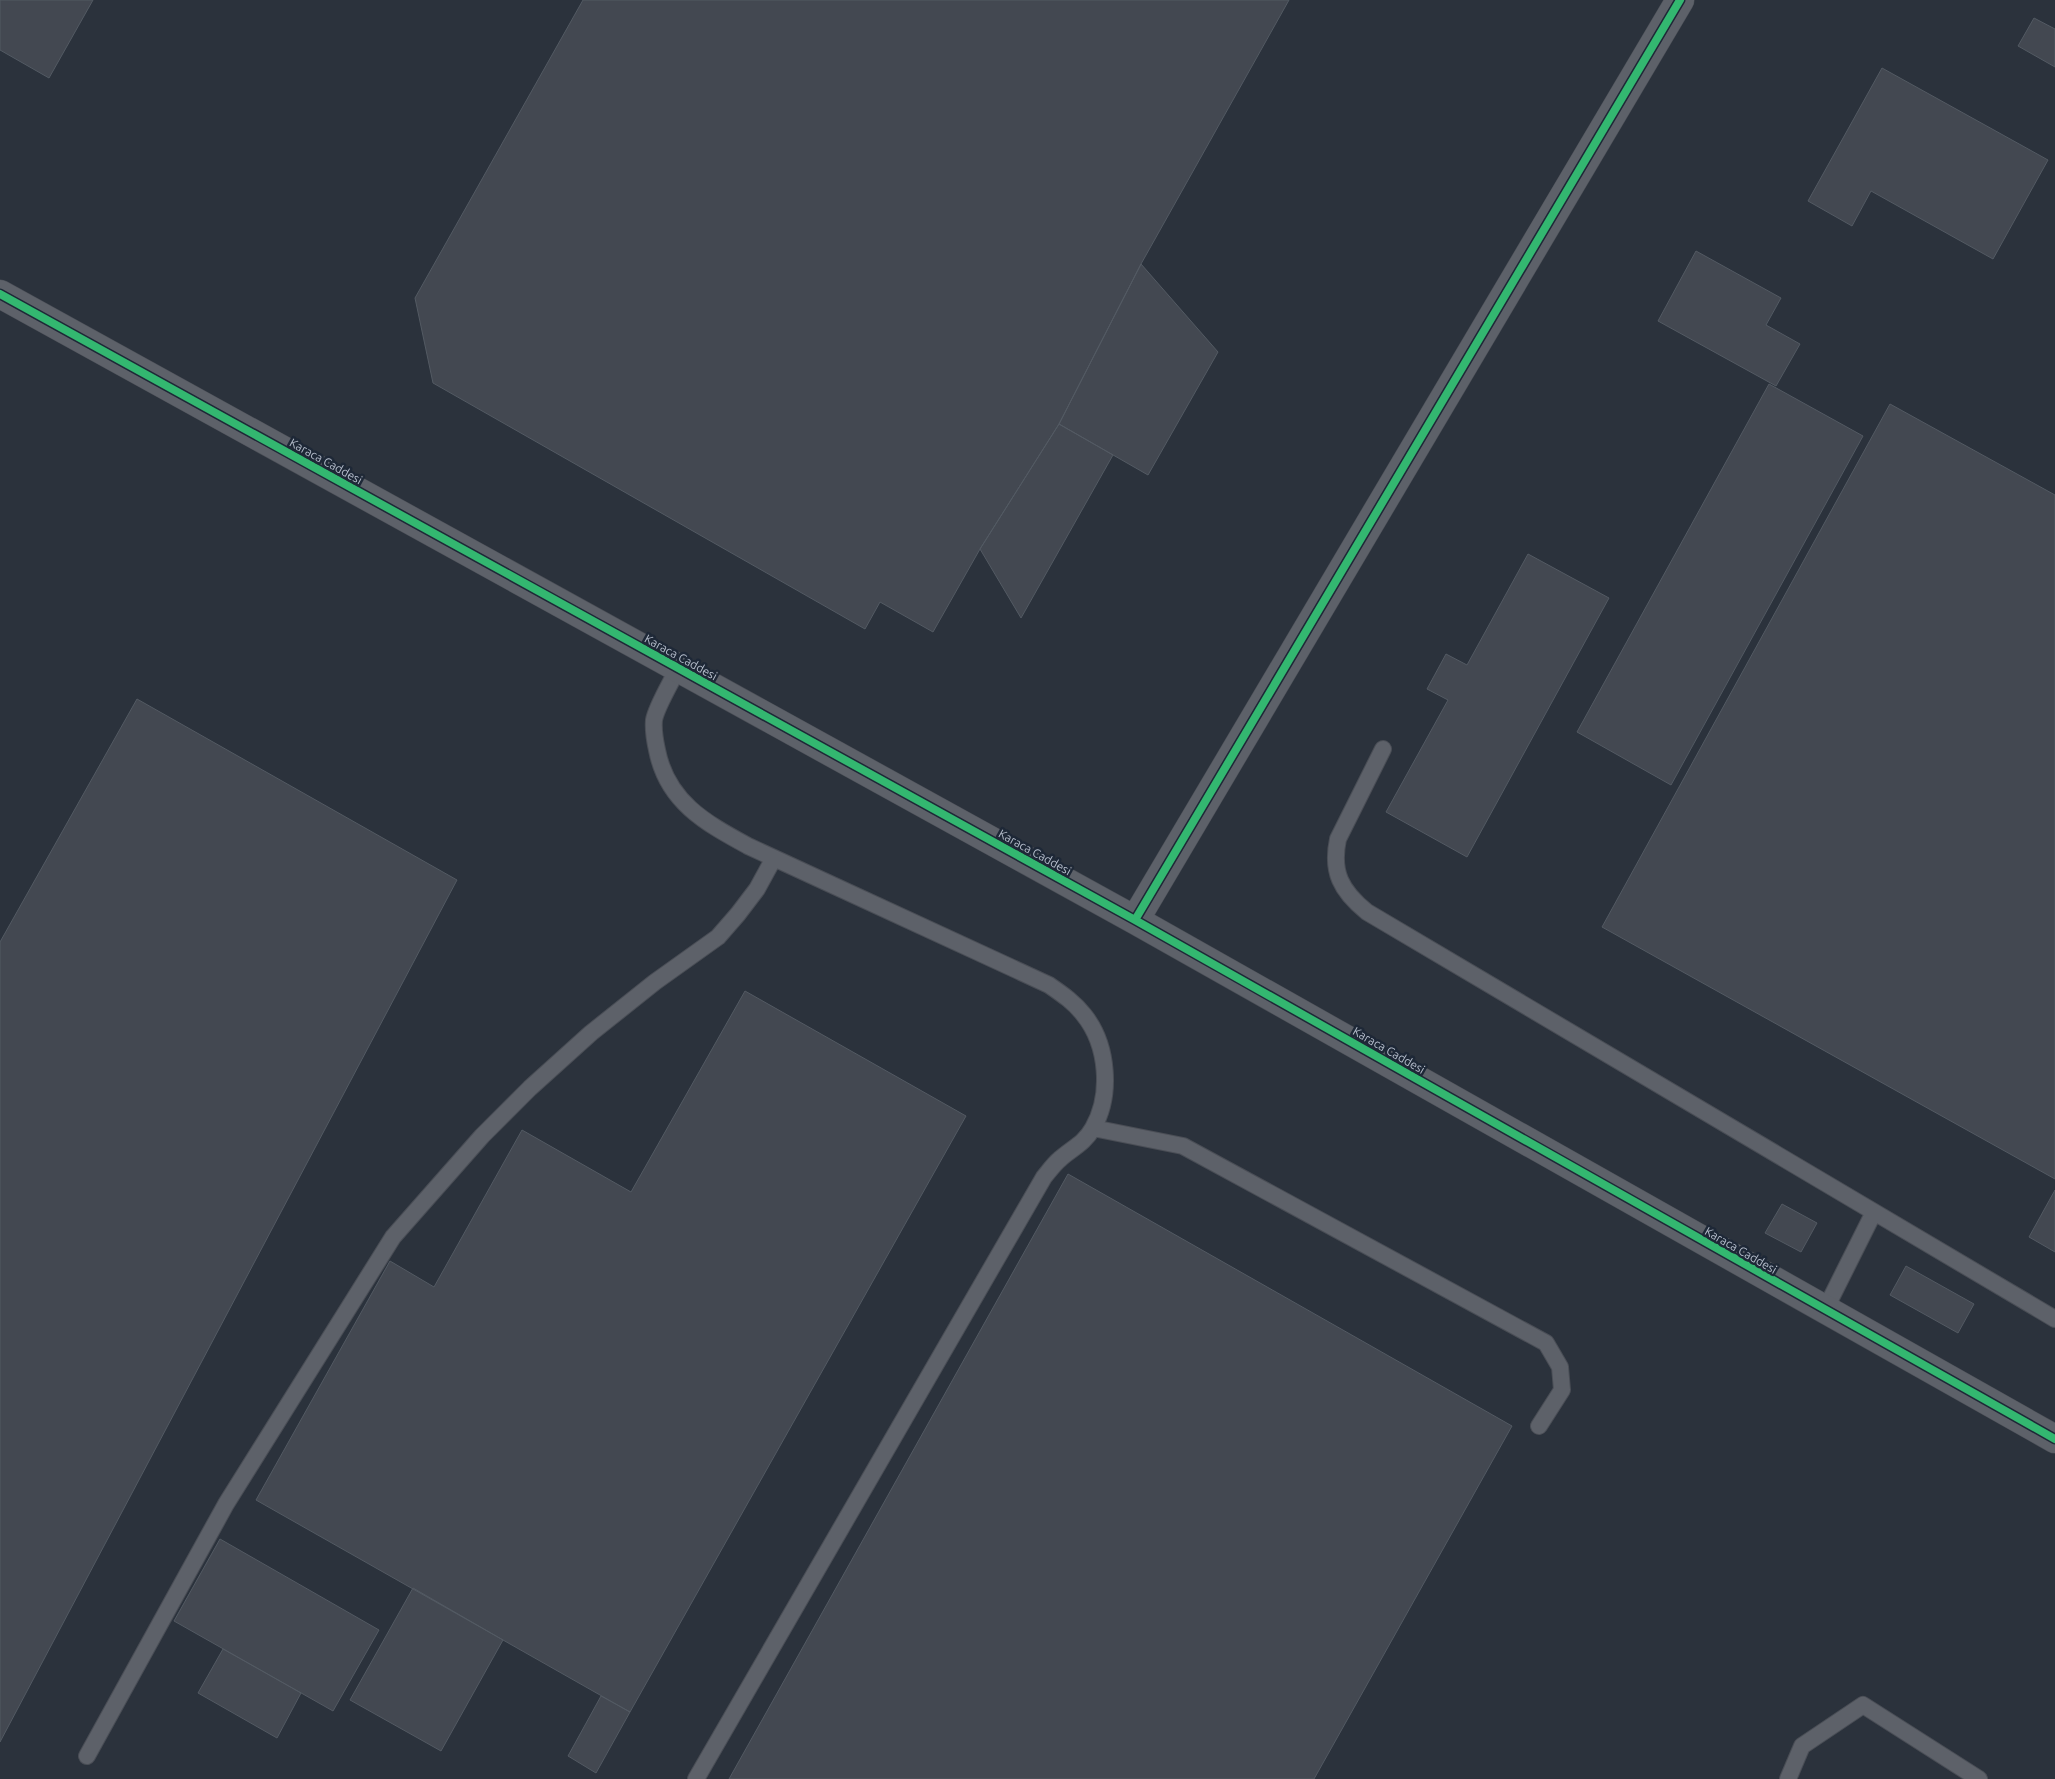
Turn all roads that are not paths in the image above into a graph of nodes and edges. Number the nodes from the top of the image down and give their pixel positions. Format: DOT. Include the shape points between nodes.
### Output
graph roads {
  1 [pos="1680,0"];
  2 [pos="0,294"];
  3 [pos="678,668"];
  4 [pos="1383,749"];
  5 [pos="774,858"];
  6 [pos="1135,920"];
  7 [pos="1093,1128"];
  8 [pos="1874,1212"];
  9 [pos="1825,1310"];
  10 [pos="2055,1319"];
  11 [pos="1539,1426"];
  12 [pos="2055,1438"];
  13 [pos="86,1756"];
  14 [pos="696,1779"];
  15 [pos="1788,1779"];
  16 [pos="1979,1779"];
  1 -- 6 [label="street"];
  2 -- 3 [label="street, Karaca Caddesi"];
  3 -- 5 [label="lane" via="654,719 664,774 676,795 693,812 713,827"];
  3 -- 6 [label="street, Karaca Caddesi"];
  4 -- 8 [label="lane" via="1338,839 1335,853 1342,886 1353,900 1376,917"];
  5 -- 7 [label="lane" via="1049,985 1069,998 1097,1037 1104,1060 1105,1083"];
  5 -- 13 [label="lane" via="757,889 718,937 655,982 530,1088 482,1136 394,1238 226,1504"];
  6 -- 9 [label="street, Karaca Caddesi"];
  7 -- 11 [label="lane" via="1183,1146 1546,1343 1560,1367 1562,1390"];
  7 -- 14 [label="lane" via="1084,1141 1060,1159 1044,1177"];
  8 -- 9 [label="lane"];
  8 -- 10 [label="lane"];
  9 -- 12 [label="street, Karaca Caddesi"];
  15 -- 16 [label="lane" via="1802,1746 1863,1706"];
}
